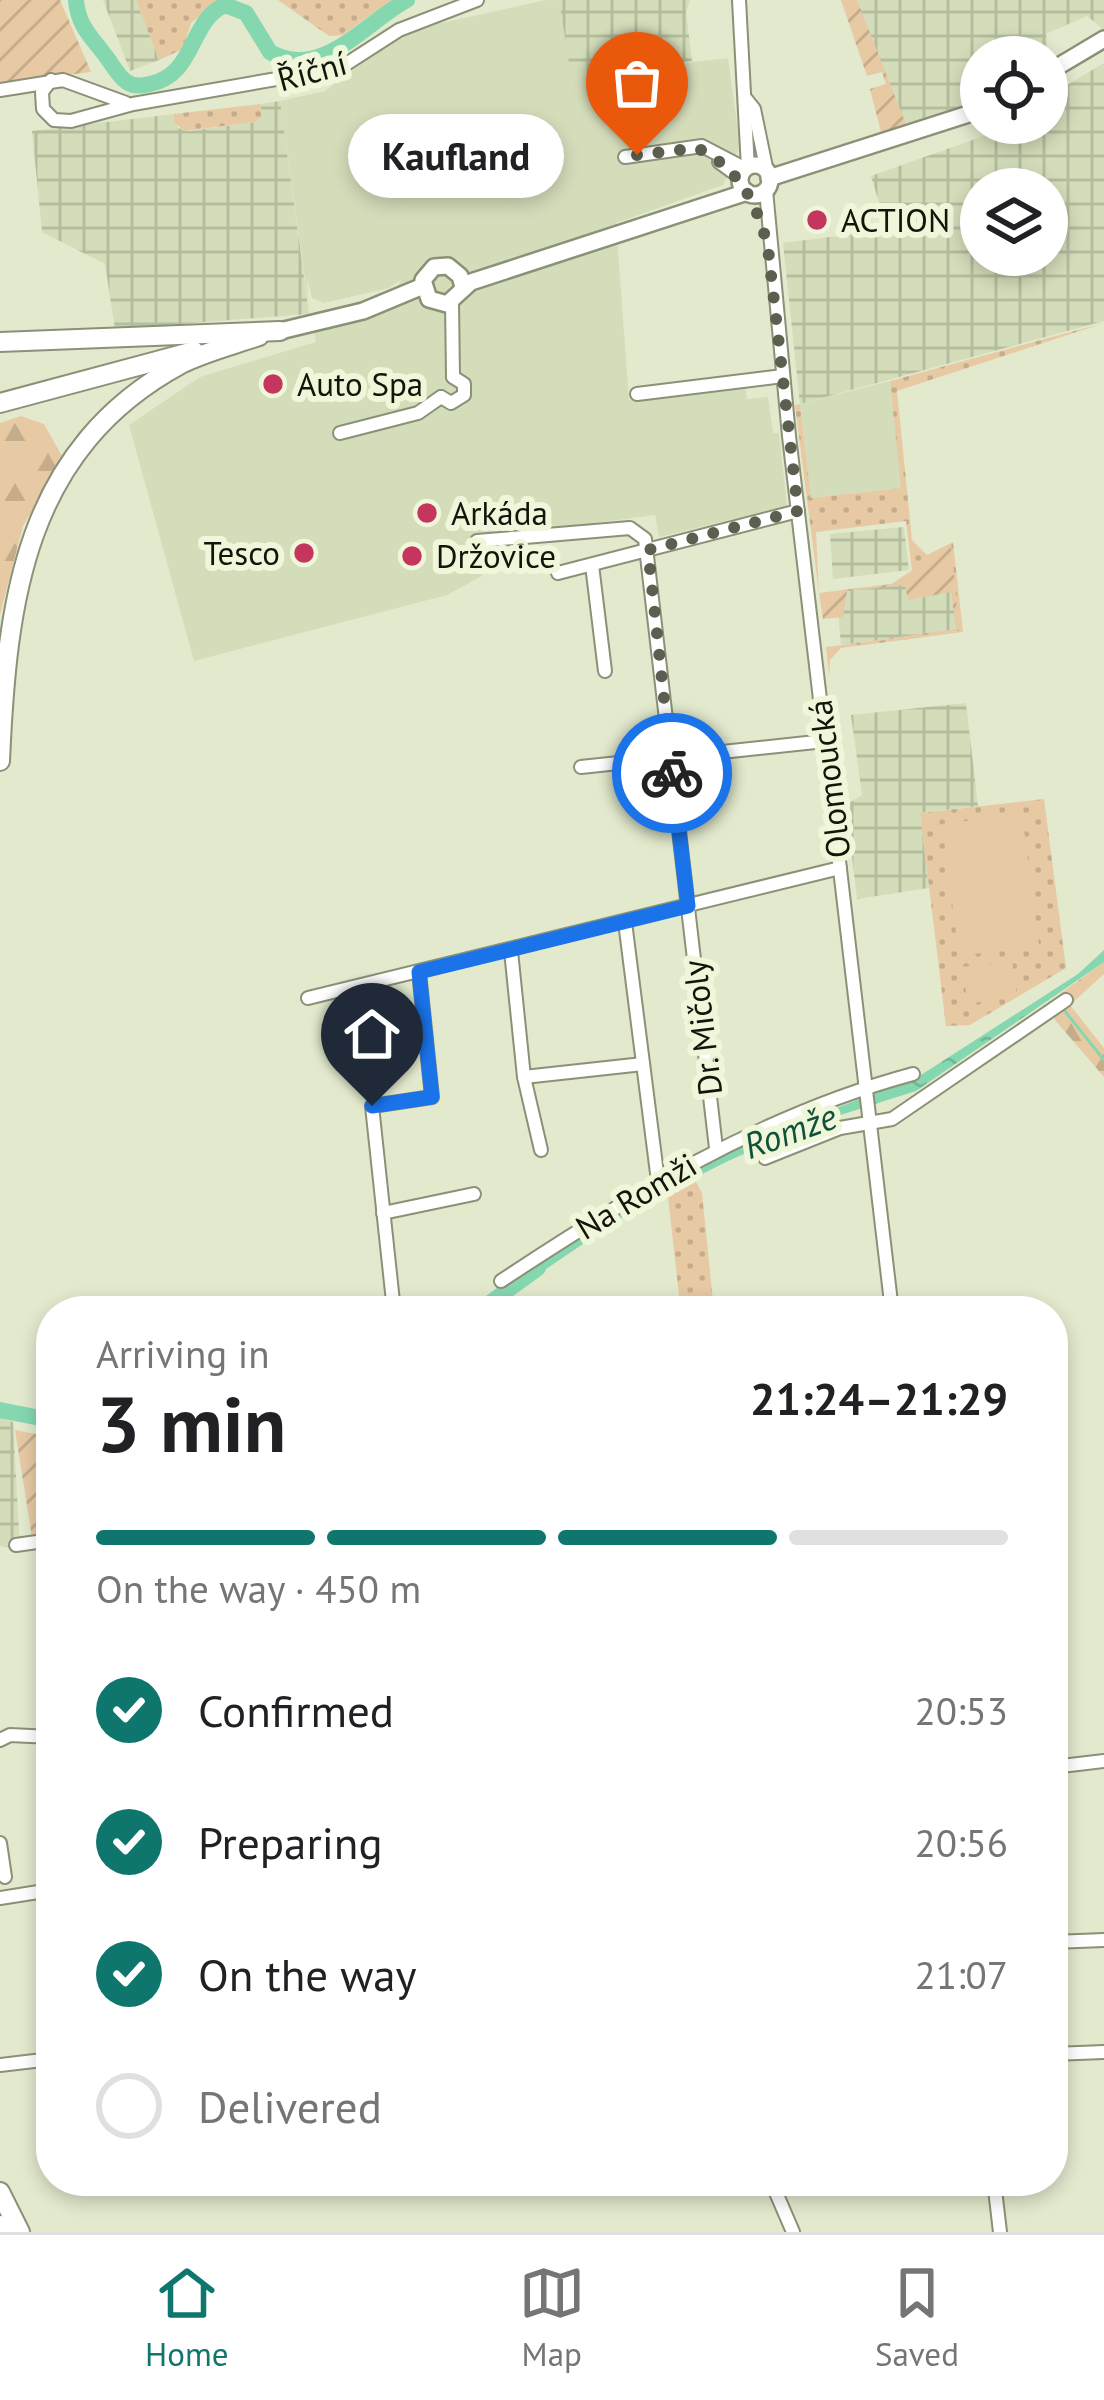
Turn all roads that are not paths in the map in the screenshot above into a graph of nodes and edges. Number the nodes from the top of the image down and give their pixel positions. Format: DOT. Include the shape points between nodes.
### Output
graph roads {
  1 [pos="477,0"];
  2 [pos="739,0"];
  3 [pos="1104,39"];
  4 [pos="1068,60"];
  5 [pos="51,80"];
  6 [pos="0,89"];
  7 [pos="133,104"];
  8 [pos="960,116"];
  9 [pos="625,157"];
  10 [pos="752,180"];
  11 [pos="462,281"];
  12 [pos="435,298"];
  13 [pos="280,331"];
  14 [pos="259,336"];
  15 [pos="0,342"];
  16 [pos="783,376"];
  17 [pos="453,377"];
  18 [pos="638,394"];
  19 [pos="441,397"];
  20 [pos="0,403"];
  21 [pos="340,433"];
  22 [pos="798,511"];
  23 [pos="477,541"];
  24 [pos="648,550"];
  25 [pos="592,565"];
  26 [pos="559,574"];
  27 [pos="605,671"];
  28 [pos="825,741"];
  29 [pos="670,757"];
  30 [pos="0,761"];
  31 [pos="581,767"];
  32 [pos="840,868"];
  33 [pos="688,906"];
  34 [pos="625,922"];
  35 [pos="511,951"];
  36 [pos="419,972"];
  37 [pos="308,998"];
  38 [pos="1066,1000"];
  39 [pos="643,1064"];
  40 [pos="913,1074"];
  41 [pos="524,1077"];
  42 [pos="866,1087"];
  43 [pos="870,1121"];
  44 [pos="716,1148"];
  45 [pos="542,1150"];
  46 [pos="765,1158"];
  47 [pos="658,1181"];
  48 [pos="473,1194"];
  49 [pos="383,1213"];
  50 [pos="501,1281"];
  51 [pos="392,1296"];
  52 [pos="890,1296"];
  53 [pos="36,1542"];
  54 [pos="16,1545"];
  55 [pos="36,1738"];
  56 [pos="1,1740"];
  57 [pos="1104,1761"];
  58 [pos="1068,1766"];
  59 [pos="0,1843"];
  60 [pos="3,1875"];
  61 [pos="36,1892"];
  62 [pos="19,1894"];
  63 [pos="0,1898"];
  64 [pos="1104,1940"];
  65 [pos="1068,1941"];
  66 [pos="1104,2052"];
  67 [pos="1068,2053"];
  68 [pos="36,2061"];
  69 [pos="0,2065"];
  70 [pos="0,2192"];
  71 [pos="778,2196"];
  72 [pos="996,2196"];
  73 [pos="20,2232"];
  74 [pos="794,2232"];
  75 [pos="1000,2232"];
  1 -- 7 [label="street, Říční" via="399,30 343,67"];
  2 -- 10 [label="street, Olomoucká" via="746,98 754,109"];
  3 -- 4 [label="main road"];
  5 -- 6 [label="street, Říční"];
  5 -- 7 [label="street, Říční"];
  5 -- 7 [label="street, Říční" via="40,100 59,122"];
  8 -- 10 [label="main road"];
  9 -- 10 [label="street" via="702,146"];
  10 -- 11 [label="main road" via="544,260"];
  10 -- 16 [label="street, Olomoucká"];
  11 -- 12 [label="main road"];
  11 -- 12 [label="main road" via="438,266 425,275"];
  12 -- 13 [label="main road"];
  12 -- 17 [label="street" via="451,322"];
  13 -- 14 [label="highway"];
  13 -- 15 [label="highway"];
  14 -- 20 [label="highway"];
  14 -- 30 [label="highway" via="186,362 130,398 50,496 10,609"];
  16 -- 18 [label="street"];
  16 -- 22 [label="street, Olomoucká"];
  17 -- 19 [label="street" via="442,381"];
  17 -- 19 [label="street" via="464,395 455,403"];
  19 -- 21 [label="street" via="418,413"];
  22 -- 24 [label="street"];
  22 -- 28 [label="street, Olomoucká"];
  23 -- 24 [label="street" via="630,528"];
  24 -- 25 [label="street"];
  24 -- 29 [label="street, Dr. Mičoly"];
  25 -- 26 [label="street"];
  25 -- 27 [label="street"];
  28 -- 29 [label="street"];
  28 -- 32 [label="street, Olomoucká"];
  29 -- 31 [label="street"];
  29 -- 33 [label="street, Dr. Mičoly"];
  32 -- 33 [label="street"];
  32 -- 42 [label="street, Olomoucká"];
  33 -- 34 [label="street"];
  33 -- 44 [label="street, Dr. Mičoly"];
  34 -- 35 [label="street"];
  34 -- 39 [label="street"];
  35 -- 36 [label="street"];
  35 -- 41 [label="street"];
  36 -- 37 [label="street"];
  36 -- 49 [label="street" via="432,1097 372,1106"];
  38 -- 43 [label="street" via="892,1118"];
  39 -- 41 [label="street"];
  39 -- 47 [label="street"];
  40 -- 42 [label="street, Na Romži"];
  41 -- 45 [label="street"];
  42 -- 43 [label="street, Olomoucká"];
  42 -- 44 [label="street, Na Romži"];
  43 -- 46 [label="street"];
  43 -- 52 [label="street, Olomoucká"];
  44 -- 47 [label="street, Na Romži"];
  47 -- 50 [label="street, Na Romži"];
  48 -- 49 [label="street"];
  49 -- 51 [label="street"];
  53 -- 54 [label="street"];
  55 -- 56 [label="street"];
  57 -- 58 [label="street"];
  59 -- 60 [label="street"];
  60 -- 62 [label="street"];
  61 -- 62 [label="street"];
  62 -- 63 [label="street"];
  64 -- 65 [label="street"];
  66 -- 67 [label="street"];
  68 -- 69 [label="street"];
  70 -- 73 [label="highway"];
  71 -- 74 [label="street"];
  72 -- 75 [label="street"];
}
